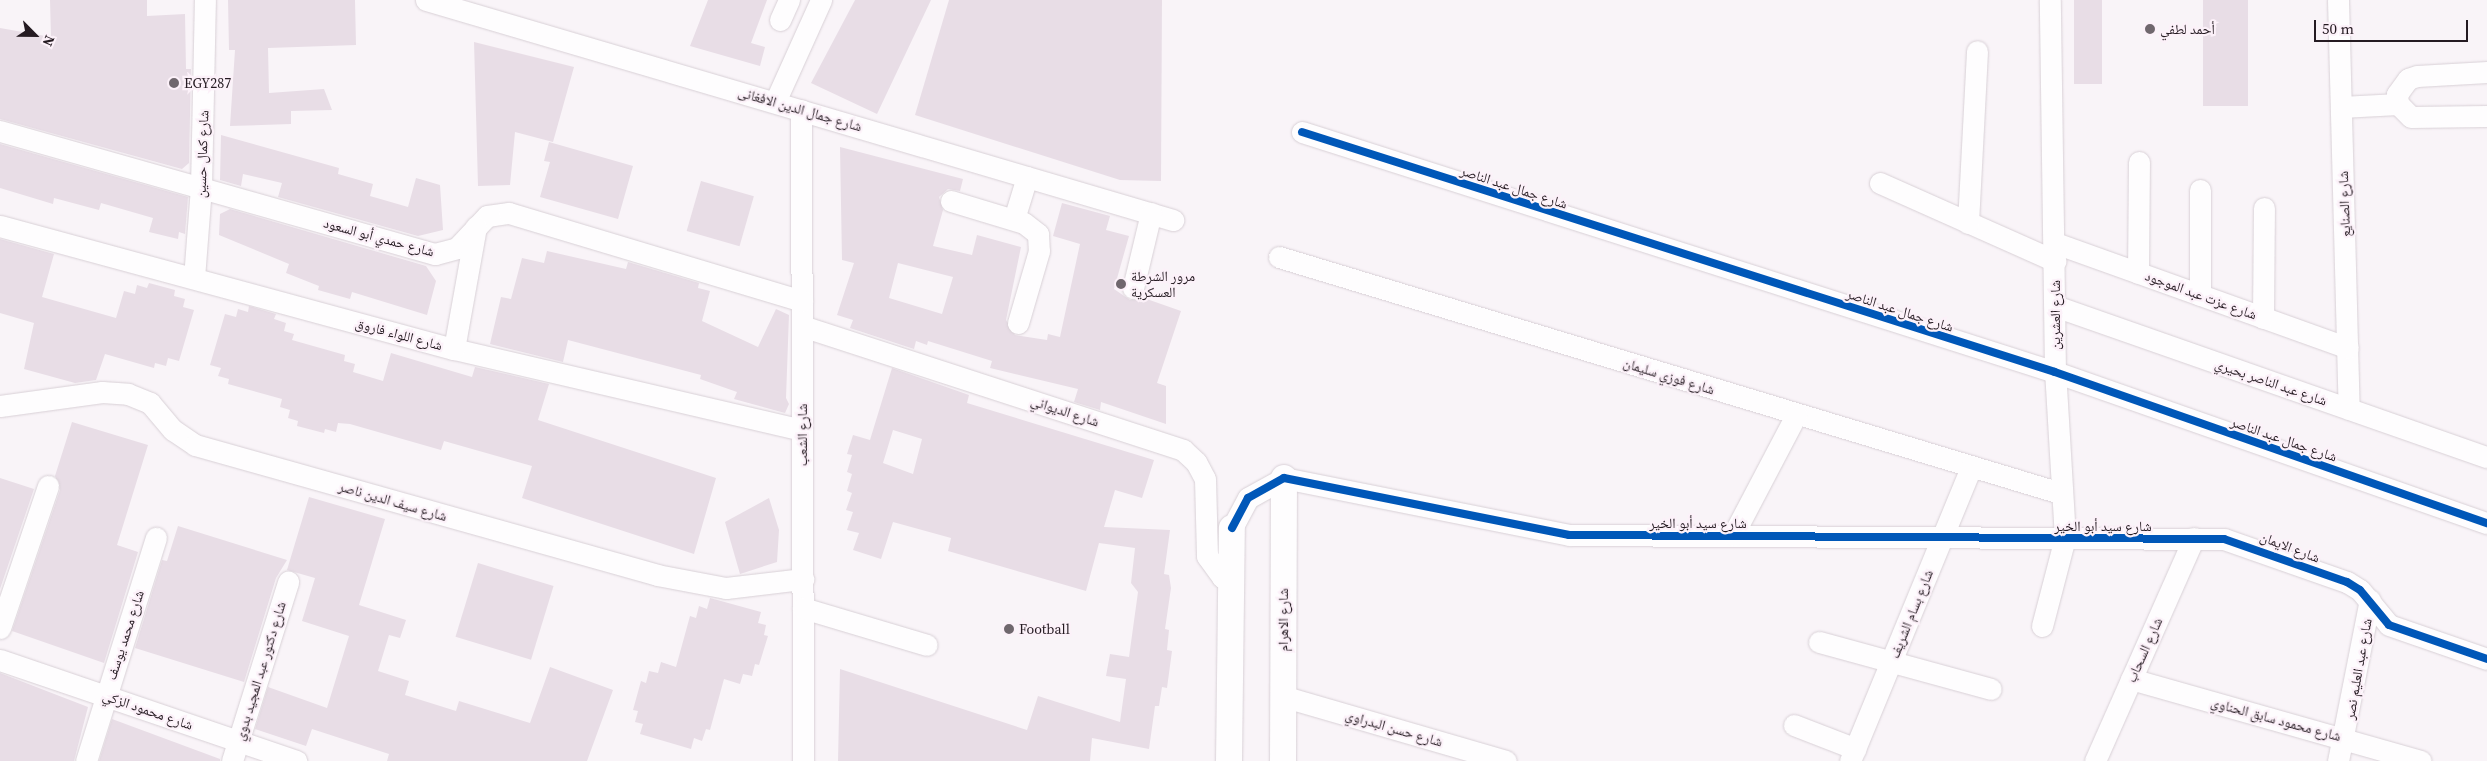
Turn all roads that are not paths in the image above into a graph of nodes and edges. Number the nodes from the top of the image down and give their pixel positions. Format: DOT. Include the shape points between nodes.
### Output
graph roads {
  1 [pos="206,0"];
  2 [pos="789,0"];
  3 [pos="821,0"];
  4 [pos="2050,0"];
  5 [pos="2338,0"];
  6 [pos="434,1"];
  7 [pos="780,20"];
  8 [pos="1977,51"];
  9 [pos="2487,72"];
  10 [pos="775,102"];
  11 [pos="2398,104"];
  12 [pos="2341,107"];
  13 [pos="801,110"];
  14 [pos="2487,116"];
  15 [pos="0,131"];
  16 [pos="1302,132"];
  17 [pos="2139,162"];
  18 [pos="1027,177"];
  19 [pos="1880,183"];
  20 [pos="202,187"];
  21 [pos="2200,190"];
  22 [pos="951,201"];
  23 [pos="2264,208"];
  24 [pos="1151,214"];
  25 [pos="1014,220"];
  26 [pos="1173,220"];
  27 [pos="477,222"];
  28 [pos="1968,222"];
  29 [pos="0,226"];
  30 [pos="2055,252"];
  31 [pos="1279,257"];
  32 [pos="2138,273"];
  33 [pos="194,278"];
  34 [pos="1133,288"];
  35 [pos="2200,295"];
  36 [pos="802,301"];
  37 [pos="2055,306"];
  38 [pos="2263,318"];
  39 [pos="1018,323"];
  40 [pos="802,326"];
  41 [pos="2348,348"];
  42 [pos="454,349"];
  43 [pos="2055,372"];
  44 [pos="0,406"];
  45 [pos="2349,409"];
  46 [pos="1796,415"];
  47 [pos="802,430"];
  48 [pos="2487,457"];
  49 [pos="1971,467"];
  50 [pos="1284,478"];
  51 [pos="48,486"];
  52 [pos="2060,493"];
  53 [pos="2487,523"];
  54 [pos="1232,528"];
  55 [pos="1733,535"];
  56 [pos="1942,537"];
  57 [pos="156,538"];
  58 [pos="2065,538"];
  59 [pos="2194,538"];
  60 [pos="803,578"];
  61 [pos="288,582"];
  62 [pos="1232,583"];
  63 [pos="2370,600"];
  64 [pos="803,608"];
  65 [pos="2042,626"];
  66 [pos="0,628"];
  67 [pos="1819,642"];
  68 [pos="927,645"];
  69 [pos="2487,659"];
  70 [pos="0,660"];
  71 [pos="1891,662"];
  72 [pos="2131,680"];
  73 [pos="1991,689"];
  74 [pos="106,695"];
  75 [pos="1282,696"];
  76 [pos="1794,725"];
  77 [pos="2346,738"];
  78 [pos="239,740"];
  79 [pos="1853,755"];
  80 [pos="86,761"];
  81 [pos="232,761"];
  82 [pos="296,761"];
  83 [pos="803,761"];
  84 [pos="1229,761"];
  85 [pos="1283,761"];
  86 [pos="1506,761"];
  87 [pos="2095,761"];
  88 [pos="2338,761"];
  89 [pos="2421,761"];
  1 -- 20 [label="street, شارع كمال حسين"];
  2 -- 7 [label="street"];
  3 -- 10 [label="street"];
  4 -- 30 [label="street, شارع العشرين"];
  5 -- 12 [label="street, شارع الصنايع"];
  6 -- 10 [label="street, شارع جمال الدين الافغانى"];
  8 -- 28 [label="street"];
  9 -- 11 [label="street" via="2408,79 2397,94"];
  10 -- 13 [label="street, شارع جمال الدين الافغانى"];
  11 -- 12 [label="street"];
  11 -- 14 [label="street" via="2411,117"];
  12 -- 41 [label="street, شارع الصنايع"];
  13 -- 18 [label="street, شارع جمال الدين الافغانى"];
  13 -- 36 [label="street, شارع الشعب"];
  15 -- 20 [label="street, شارع حمدي أبو السعود"];
  16 -- 43 [label="street, شارع جمال عبد الناصر"];
  17 -- 32 [label="street"];
  18 -- 24 [label="street, شارع جمال الدين الافغانى"];
  18 -- 25 [label="street"];
  19 -- 28 [label="street, شارع عزت عبد الموجود"];
  20 -- 27 [label="street, شارع حمدي أبو السعود" via="435,254 457,248"];
  20 -- 33 [label="street, شارع كمال حسين"];
  21 -- 35 [label="street"];
  22 -- 25 [label="street"];
  23 -- 38 [label="street"];
  24 -- 26 [label="street, شارع جمال الدين الافغانى"];
  24 -- 34 [label="street"];
  25 -- 39 [label="street" via="1032,226 1041,242"];
  27 -- 36 [label="street" via="509,213"];
  27 -- 42 [label="street"];
  28 -- 30 [label="street, شارع عزت عبد الموجود"];
  29 -- 33 [label="street, شارع اللواء فاروق"];
  30 -- 32 [label="street, شارع عزت عبد الموجود"];
  30 -- 37 [label="street, شارع العشرين"];
  31 -- 46 [label="street, شارع فوزي سليمان"];
  32 -- 35 [label="street, شارع عزت عبد الموجود"];
  33 -- 42 [label="street, شارع اللواء فاروق"];
  35 -- 38 [label="street, شارع عزت عبد الموجود"];
  36 -- 40 [label="street, شارع الشعب"];
  37 -- 43 [label="street, شارع العشرين"];
  37 -- 45 [label="street, شارع عبد الناصر بحيري"];
  38 -- 41 [label="street, شارع عزت عبد الموجود"];
  40 -- 47 [label="street, شارع الشعب"];
  40 -- 62 [label="street, شارع الديواني" via="1183,450 1196,462 1205,479 1207,556 1222,576"];
  41 -- 45 [label="street, شارع الصنايع"];
  42 -- 47 [label="street, شارع اللواء فاروق"];
  43 -- 52 [label="street, شارع العشرين"];
  43 -- 53 [label="street, شارع جمال عبد الناصر"];
  44 -- 60 [label="street, شارع سيف الدين ناصر" via="102,392 128,394 150,403 173,430 195,445 657,575 726,588"];
  45 -- 48 [label="street, شارع عبد الناصر بحيري"];
  46 -- 49 [label="street, شارع فوزي سليمان"];
  46 -- 55 [label="street"];
  47 -- 60 [label="street, شارع الشعب"];
  49 -- 52 [label="street, شارع فوزي سليمان"];
  49 -- 56 [label="street, شارع بسام الشريف"];
  50 -- 54 [label="street" via="1248,498"];
  50 -- 55 [label="street, شارع سيد أبو الخير" via="1569,535"];
  50 -- 75 [label="main road, شارع الاهرام"];
  51 -- 66 [label="street"];
  52 -- 58 [label="street, شارع العشرين"];
  54 -- 62 [label="main road"];
  55 -- 56 [label="street, شارع سيد أبو الخير"];
  56 -- 58 [label="street, شارع سيد أبو الخير"];
  56 -- 71 [label="street, شارع بسام الشريف"];
  57 -- 74 [label="street, شارع محمد يوسف"];
  58 -- 59 [label="street, شارع سيد أبو الخير"];
  58 -- 65 [label="street, شارع العشرين"];
  59 -- 63 [label="street, شارع الايمان" via="2242,542 2347,582"];
  59 -- 72 [label="street, شارع السحاب"];
  60 -- 64 [label="street, شارع الشعب"];
  61 -- 78 [label="street, شارع دكتور عبد المجيد بدوي"];
  62 -- 84 [label="main road"];
  63 -- 69 [label="street, شارع الايمان" via="2373,611 2389,625"];
  63 -- 77 [label="street, شارع عبد العليم نصر"];
  64 -- 68 [label="street"];
  64 -- 83 [label="street, شارع الشعب"];
  67 -- 71 [label="street"];
  70 -- 74 [label="street, شارع محمود الزكي"];
  71 -- 73 [label="street"];
  71 -- 79 [label="street, شارع بسام الشريف"];
  72 -- 77 [label="street, شارع محمود سابق الحناوي"];
  72 -- 87 [label="street, شارع السحاب"];
  74 -- 78 [label="street, شارع محمود الزكي"];
  74 -- 80 [label="street, شارع محمد يوسف"];
  75 -- 85 [label="main road, شارع الاهرام"];
  75 -- 86 [label="street, شارع حسن البدراوي"];
  76 -- 79 [label="street"];
  77 -- 88 [label="street, شارع عبد العليم نصر"];
  77 -- 89 [label="street, شارع محمود سابق الحناوي"];
  78 -- 81 [label="street, شارع دكتور عبد المجيد بدوي"];
  78 -- 82 [label="street, شارع محمود الزكي"];
}
